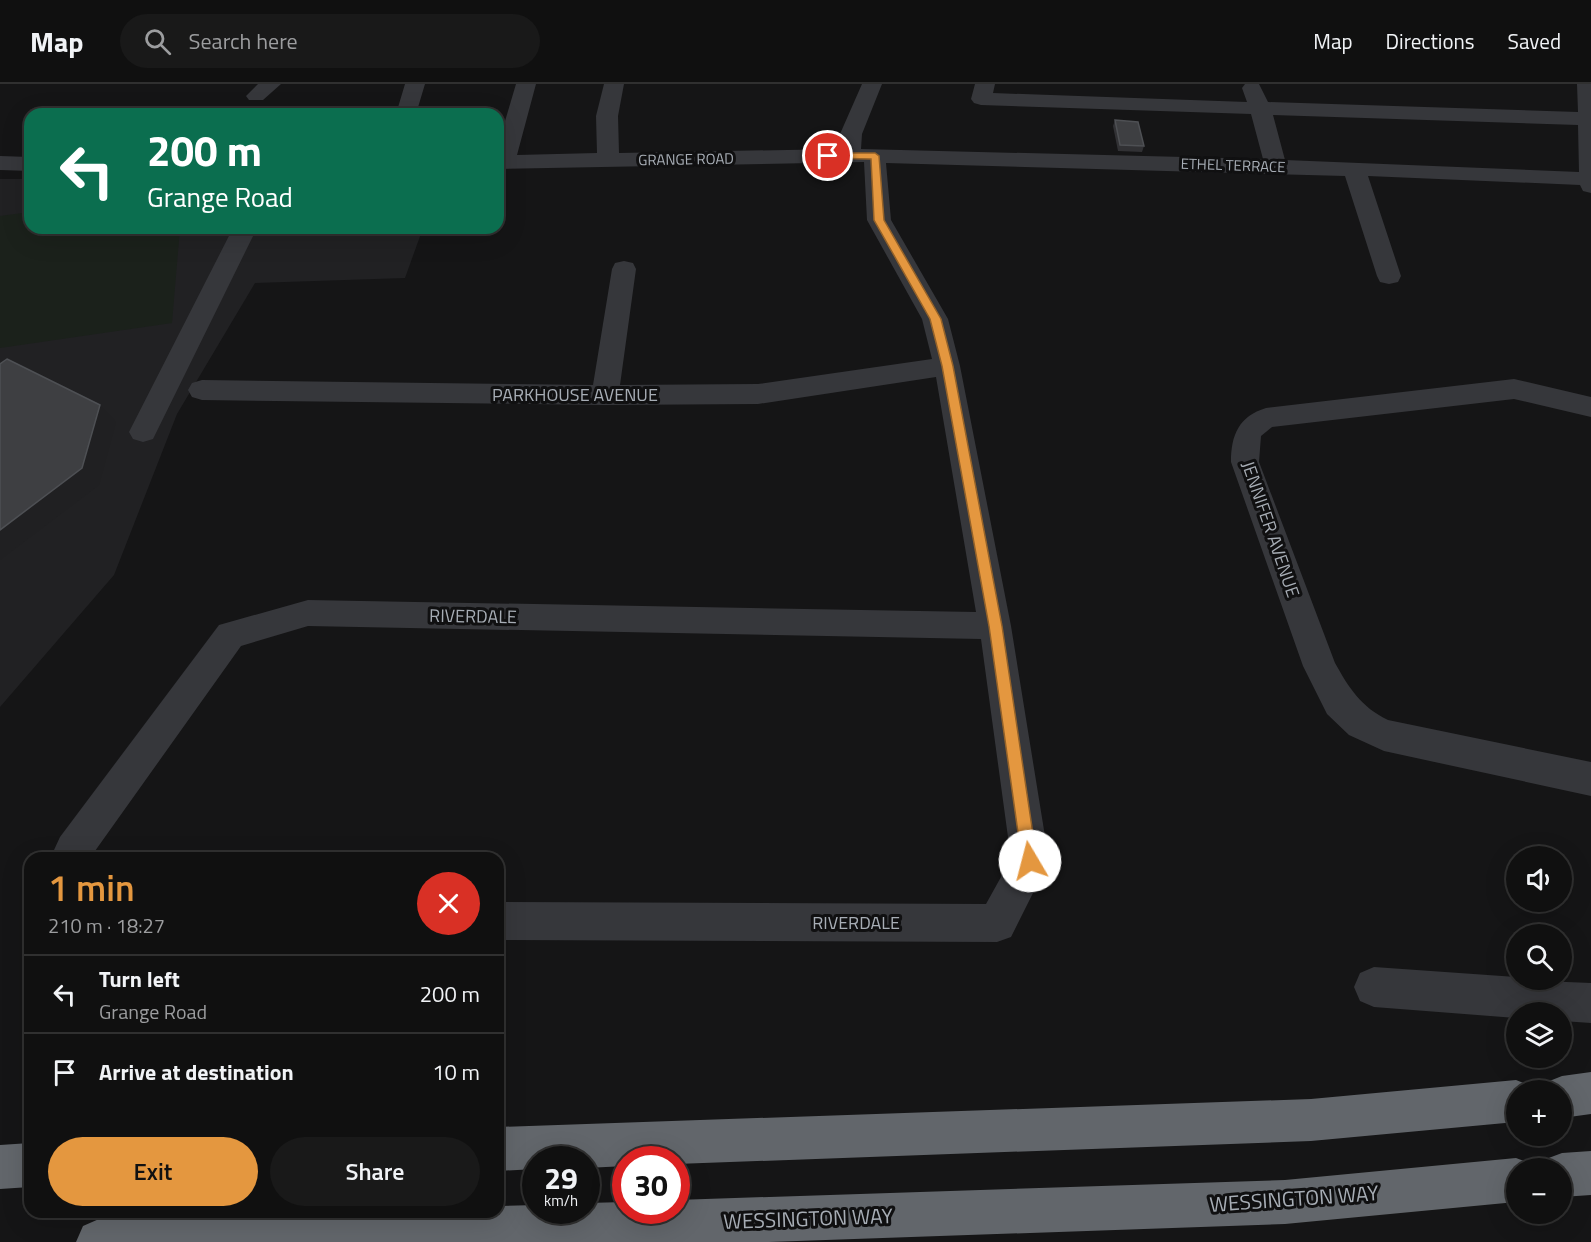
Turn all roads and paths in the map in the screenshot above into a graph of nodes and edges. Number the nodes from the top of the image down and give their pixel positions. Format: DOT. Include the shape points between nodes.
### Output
graph roads {
  1 [pos="415,84"];
  2 [pos="526,84"];
  3 [pos="614,84"];
  4 [pos="872,84"];
  5 [pos="985,84"];
  6 [pos="1250,84"];
  7 [pos="1587,84"];
  8 [pos="1260,107"];
  9 [pos="408,108"];
  10 [pos="1588,119"];
  11 [pos="504,153"];
  12 [pos="863,156"];
  13 [pos="608,161"];
  14 [pos="504,162"];
  15 [pos="0,163"];
  16 [pos="24,164"];
  17 [pos="1276,166"];
  18 [pos="1355,171"];
  19 [pos="1591,179"];
  20 [pos="1591,186"];
  21 [pos="242,234"];
  22 [pos="624,269"];
  23 [pos="1389,276"];
  24 [pos="947,366"];
  25 [pos="202,390"];
  26 [pos="605,395"];
  27 [pos="1591,407"];
  28 [pos="143,432"];
  29 [pos="995,626"];
  30 [pos="1591,779"];
  31 [pos="74,852"];
  32 [pos="504,921"];
  33 [pos="1374,987"];
  34 [pos="1591,1003"];
  35 [pos="1591,1093"];
  36 [pos="1572,1096"];
  37 [pos="1506,1102"];
  38 [pos="504,1149"];
  39 [pos="24,1166"];
  40 [pos="0,1167"];
  41 [pos="1591,1173"];
  42 [pos="1572,1174"];
  43 [pos="1506,1181"];
  44 [pos="99,1242"];
  1 -- 9 [label="street"];
  2 -- 11 [label="street"];
  3 -- 13 [label="street" via="606,116"];
  4 -- 12 [label="street" via="851,134"];
  5 -- 8 [label="street" via="981,99"];
  6 -- 8 [label="street"];
  7 -- 10 [label="street"];
  8 -- 10 [label="street"];
  8 -- 17 [label="street"];
  10 -- 19 [label="street"];
  12 -- 13 [label="street, GRANGE ROAD"];
  12 -- 17 [label="street, ETHEL TERRACE"];
  12 -- 24 [label="street" via="879,220 935,319"];
  13 -- 14 [label="street, GRANGE ROAD"];
  15 -- 16 [label="street"];
  17 -- 18 [label="street, ETHEL TERRACE"];
  18 -- 19 [label="street, ETHEL TERRACE"];
  18 -- 23 [label="street"];
  19 -- 20 [label="street"];
  21 -- 28 [label="street"];
  22 -- 26 [label="street"];
  24 -- 26 [label="street, PARKHOUSE AVENUE" via="758,394"];
  24 -- 29 [label="street"];
  25 -- 26 [label="street, PARKHOUSE AVENUE"];
  27 -- 30 [label="street, JENNIFER AVENUE" via="1514,389 1266,418 1253,425 1245,440 1245,462 1320,666 1339,703 1361,723 1384,735"];
  29 -- 31 [label="street, RIVERDALE" via="308,613 230,635"];
  29 -- 32 [label="street, RIVERDALE" via="1030,861 997,923"];
  33 -- 34 [label="street"];
  35 -- 36 [label="highway"];
  37 -- 38 [label="highway" via="1311,1120"];
  39 -- 40 [label="highway"];
  41 -- 42 [label="highway"];
  43 -- 44 [label="highway, WESSINGTON WAY" via="1285,1202"];
}
